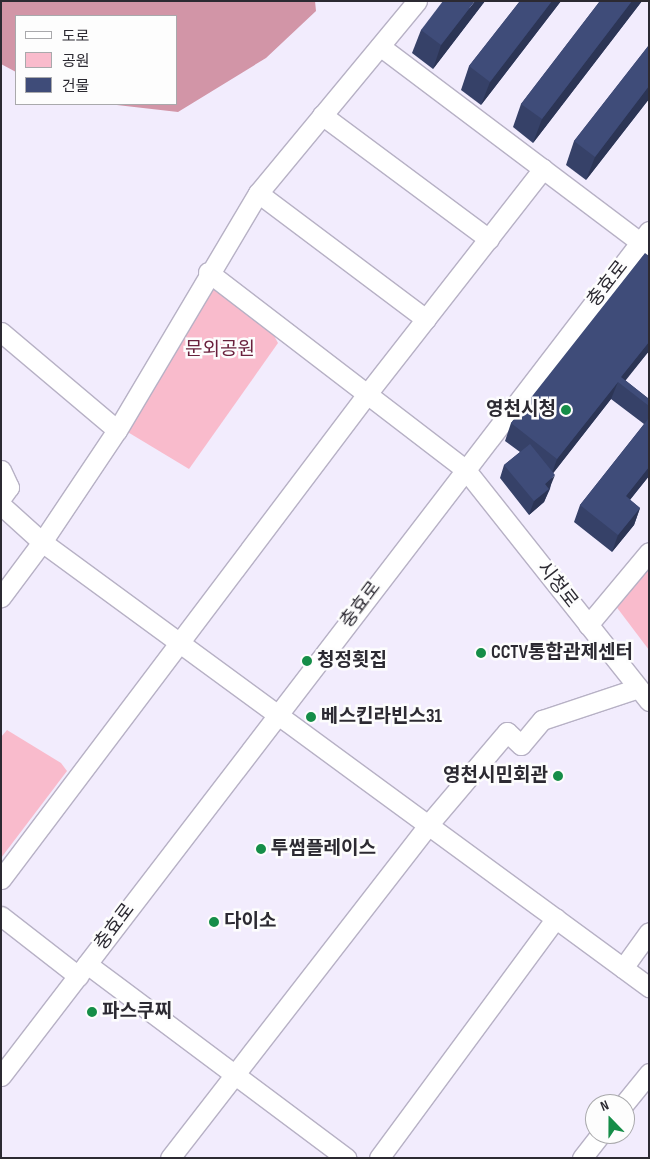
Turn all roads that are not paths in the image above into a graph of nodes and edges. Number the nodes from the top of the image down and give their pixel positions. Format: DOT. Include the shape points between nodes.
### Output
graph roads {
  1 [pos="417,1"];
  2 [pos="380,46"];
  3 [pos="322,116"];
  4 [pos="543,169"];
  5 [pos="258,194"];
  6 [pos="489,239"];
  7 [pos="646,241"];
  8 [pos="208,272"];
  9 [pos="426,319"];
  10 [pos="1,332"];
  11 [pos="367,394"];
  12 [pos="117,430"];
  13 [pos="465,469"];
  14 [pos="1,470"];
  15 [pos="1,498"];
  16 [pos="1,505"];
  17 [pos="42,542"];
  18 [pos="649,552"];
  19 [pos="1,597"];
  20 [pos="588,625"];
  21 [pos="180,641"];
  22 [pos="644,694"];
  23 [pos="277,715"];
  24 [pos="428,825"];
  25 [pos="1,879"];
  26 [pos="1,916"];
  27 [pos="556,918"];
  28 [pos="649,932"];
  29 [pos="623,968"];
  30 [pos="83,970"];
  31 [pos="649,987"];
  32 [pos="3,1069"];
  33 [pos="649,1073"];
  34 [pos="235,1074"];
  35 [pos="632,1094"];
  36 [pos="593,1144"];
  37 [pos="170,1158"];
  38 [pos="346,1158"];
  39 [pos="379,1158"];
  40 [pos="582,1158"];
  1 -- 2 [label="street"];
  2 -- 3 [label="street"];
  2 -- 4 [label="street"];
  3 -- 5 [label="street"];
  3 -- 6 [label="street"];
  4 -- 6 [label="street"];
  4 -- 7 [label="street"];
  5 -- 8 [label="street"];
  5 -- 9 [label="street"];
  6 -- 9 [label="street"];
  7 -- 13 [label="street, 충효로"];
  8 -- 11 [label="street, 시청로"];
  8 -- 12 [label="street"];
  9 -- 11 [label="street"];
  10 -- 12 [label="street"];
  11 -- 13 [label="street, 시청로"];
  11 -- 21 [label="street"];
  12 -- 17 [label="street"];
  13 -- 20 [label="street, 시청로"];
  13 -- 23 [label="street, 충효로"];
  14 -- 15 [label="street" via="9,487"];
  16 -- 17 [label="street"];
  17 -- 19 [label="street"];
  17 -- 21 [label="street"];
  18 -- 20 [label="street"];
  20 -- 22 [label="street, 시청로"];
  21 -- 23 [label="street"];
  21 -- 25 [label="street"];
  22 -- 24 [label="street" via="542,720 521,745 506,732"];
  23 -- 24 [label="street"];
  23 -- 30 [label="street, 충효로"];
  24 -- 27 [label="street"];
  24 -- 34 [label="street"];
  26 -- 30 [label="street"];
  27 -- 29 [label="street"];
  27 -- 39 [label="street"];
  28 -- 29 [label="street"];
  29 -- 31 [label="street"];
  30 -- 32 [label="street, 충효로"];
  30 -- 34 [label="street"];
  33 -- 35 [label="street"];
  34 -- 37 [label="street"];
  34 -- 38 [label="street"];
  36 -- 40 [label="street"];
}
